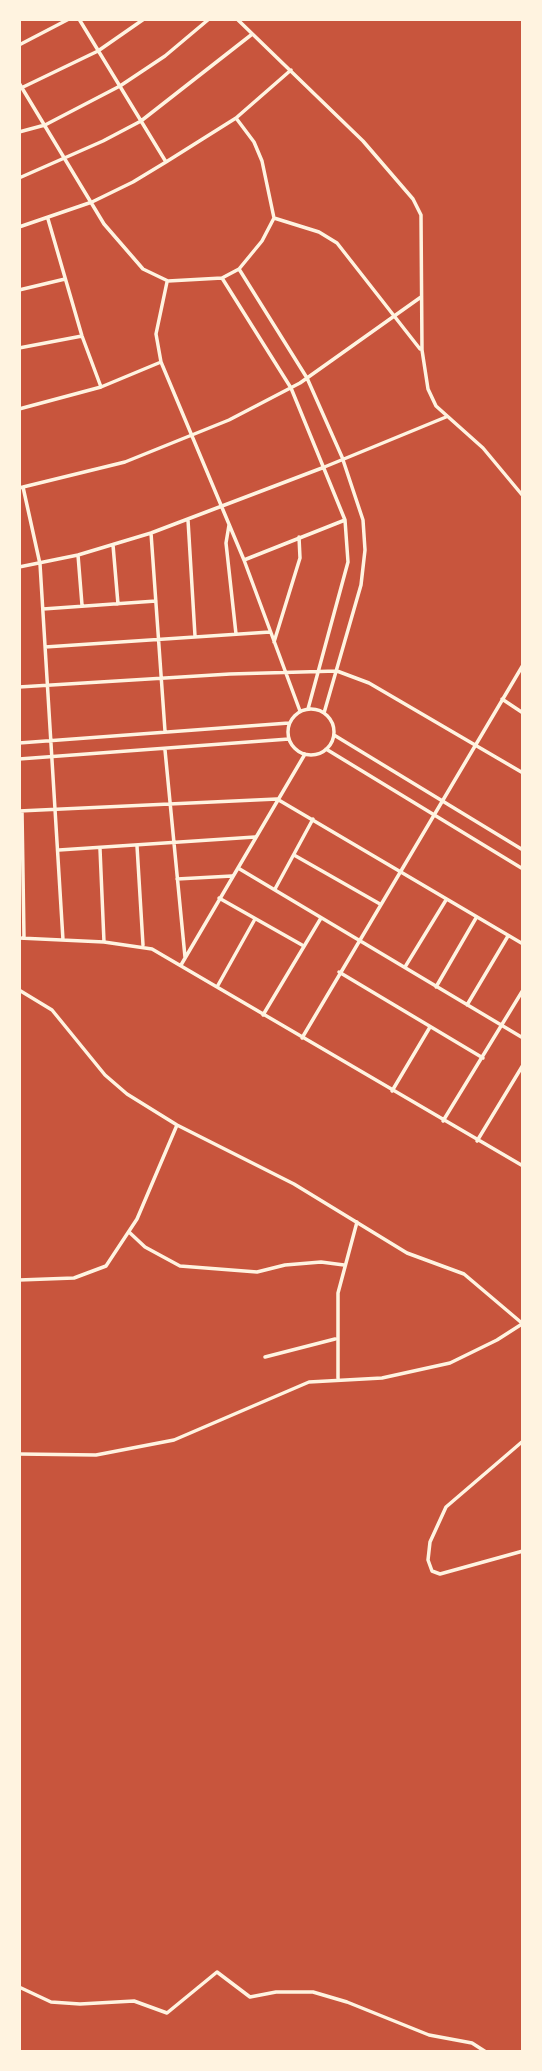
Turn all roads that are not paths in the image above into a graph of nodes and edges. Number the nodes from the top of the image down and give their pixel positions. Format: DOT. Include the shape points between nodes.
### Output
graph roads {
  1 [pos="69,19"];
  2 [pos="79,19"];
  3 [pos="145,19"];
  4 [pos="209,19"];
  5 [pos="237,19"];
  6 [pos="251,34"];
  7 [pos="19,45"];
  8 [pos="98,51"];
  9 [pos="291,70"];
  10 [pos="20,86"];
  11 [pos="120,86"];
  12 [pos="236,118"];
  13 [pos="141,121"];
  14 [pos="45,125"];
  15 [pos="19,132"];
  16 [pos="65,158"];
  17 [pos="166,162"];
  18 [pos="19,178"];
  19 [pos="92,202"];
  20 [pos="274,218"];
  21 [pos="48,219"];
  22 [pos="19,227"];
  23 [pos="239,269"];
  24 [pos="222,278"];
  25 [pos="65,279"];
  26 [pos="168,281"];
  27 [pos="19,290"];
  28 [pos="421,297"];
  29 [pos="396,317"];
  30 [pos="82,336"];
  31 [pos="19,348"];
  32 [pos="422,350"];
  33 [pos="161,362"];
  34 [pos="307,378"];
  35 [pos="101,387"];
  36 [pos="291,388"];
  37 [pos="19,409"];
  38 [pos="446,416"];
  39 [pos="193,436"];
  40 [pos="342,457"];
  41 [pos="322,468"];
  42 [pos="21,488"];
  43 [pos="523,496"];
  44 [pos="222,507"];
  45 [pos="188,519"];
  46 [pos="345,520"];
  47 [pos="229,525"];
  48 [pos="151,533"];
  49 [pos="299,537"];
  50 [pos="113,545"];
  51 [pos="78,555"];
  52 [pos="244,560"];
  53 [pos="40,564"];
  54 [pos="19,567"];
  55 [pos="156,601"];
  56 [pos="118,604"];
  57 [pos="82,605"];
  58 [pos="43,609"];
  59 [pos="271,632"];
  60 [pos="236,634"];
  61 [pos="195,636"];
  62 [pos="160,639"];
  63 [pos="274,642"];
  64 [pos="45,647"];
  65 [pos="523,665"];
  66 [pos="320,670"];
  67 [pos="337,671"];
  68 [pos="287,673"];
  69 [pos="160,678"];
  70 [pos="47,686"];
  71 [pos="19,687"];
  72 [pos="502,699"];
  73 [pos="309,709"];
  74 [pos="300,711"];
  75 [pos="324,713"];
  76 [pos="523,713"];
  77 [pos="289,723"];
  78 [pos="165,731"];
  79 [pos="334,735"];
  80 [pos="289,739"];
  81 [pos="52,740"];
  82 [pos="19,743"];
  83 [pos="474,744"];
  84 [pos="326,749"];
  85 [pos="165,750"];
  86 [pos="305,754"];
  87 [pos="53,757"];
  88 [pos="19,759"];
  89 [pos="523,772"];
  90 [pos="277,799"];
  91 [pos="440,802"];
  92 [pos="170,804"];
  93 [pos="57,808"];
  94 [pos="21,810"];
  95 [pos="432,815"];
  96 [pos="313,819"];
  97 [pos="255,837"];
  98 [pos="175,843"];
  99 [pos="137,846"];
  100 [pos="100,849"];
  101 [pos="59,850"];
  102 [pos="523,850"];
  103 [pos="295,855"];
  104 [pos="238,868"];
  105 [pos="523,869"];
  106 [pos="398,872"];
  107 [pos="232,876"];
  108 [pos="177,879"];
  109 [pos="275,889"];
  110 [pos="219,898"];
  111 [pos="446,900"];
  112 [pos="380,904"];
  113 [pos="321,918"];
  114 [pos="476,918"];
  115 [pos="256,919"];
  116 [pos="508,936"];
  117 [pos="22,938"];
  118 [pos="358,939"];
  119 [pos="63,940"];
  120 [pos="104,942"];
  121 [pos="523,944"];
  122 [pos="143,946"];
  123 [pos="303,946"];
  124 [pos="185,958"];
  125 [pos="181,965"];
  126 [pos="405,968"];
  127 [pos="340,972"];
  128 [pos="218,987"];
  129 [pos="436,987"];
  130 [pos="19,990"];
  131 [pos="523,990"];
  132 [pos="467,1005"];
  133 [pos="263,1015"];
  134 [pos="502,1026"];
  135 [pos="430,1027"];
  136 [pos="302,1038"];
  137 [pos="523,1038"];
  138 [pos="483,1058"];
  139 [pos="523,1065"];
  140 [pos="516,1077"];
  141 [pos="523,1081"];
  142 [pos="392,1091"];
  143 [pos="443,1121"];
  144 [pos="177,1125"];
  145 [pos="477,1141"];
  146 [pos="523,1166"];
  147 [pos="357,1222"];
  148 [pos="129,1232"];
  149 [pos="344,1265"];
  150 [pos="19,1280"];
  151 [pos="523,1324"];
  152 [pos="335,1339"];
  153 [pos="265,1357"];
  154 [pos="338,1378"];
  155 [pos="523,1441"];
  156 [pos="19,1454"];
  157 [pos="523,1551"];
  158 [pos="19,1987"];
  159 [pos="486,2052"];
  1 -- 7 [label="street"];
  2 -- 8 [label="street"];
  3 -- 8 [label="street"];
  4 -- 11 [label="street"];
  5 -- 6 [label="street"];
  6 -- 9 [label="street"];
  6 -- 13 [label="street"];
  8 -- 10 [label="street"];
  8 -- 11 [label="street"];
  9 -- 12 [label="street"];
  9 -- 28 [label="street" via="363,141 413,199 421,215"];
  10 -- 14 [label="street"];
  11 -- 13 [label="street"];
  11 -- 14 [label="street"];
  12 -- 17 [label="street"];
  12 -- 20 [label="street" via="262,161"];
  13 -- 16 [label="street"];
  13 -- 17 [label="street"];
  14 -- 15 [label="street"];
  14 -- 16 [label="street"];
  16 -- 18 [label="street"];
  16 -- 19 [label="street"];
  17 -- 19 [label="street"];
  19 -- 21 [label="street"];
  19 -- 26 [label="street" via="129,256"];
  20 -- 23 [label="street" via="262,242"];
  20 -- 29 [label="street" via="319,232 337,243"];
  21 -- 22 [label="street"];
  21 -- 25 [label="street"];
  23 -- 24 [label="street"];
  23 -- 34 [label="street"];
  24 -- 26 [label="street"];
  24 -- 36 [label="street"];
  25 -- 27 [label="street"];
  25 -- 30 [label="street"];
  26 -- 33 [label="street" via="156,334"];
  28 -- 29 [label="street"];
  28 -- 32 [label="street"];
  29 -- 32 [label="street"];
  29 -- 34 [label="street"];
  30 -- 31 [label="street"];
  30 -- 35 [label="street"];
  32 -- 38 [label="street" via="428,388"];
  33 -- 35 [label="street"];
  33 -- 39 [label="street"];
  34 -- 36 [label="street"];
  34 -- 40 [label="street"];
  35 -- 37 [label="street"];
  36 -- 39 [label="street"];
  36 -- 41 [label="street"];
  38 -- 40 [label="street"];
  38 -- 43 [label="street" via="483,448"];
  39 -- 42 [label="street" via="125,462"];
  39 -- 44 [label="street"];
  40 -- 41 [label="street"];
  40 -- 67 [label="street" via="363,520 365,550 362,584"];
  41 -- 44 [label="street"];
  41 -- 46 [label="street"];
  42 -- 53 [label="street"];
  44 -- 45 [label="street"];
  44 -- 47 [label="street"];
  45 -- 48 [label="street"];
  45 -- 61 [label="street"];
  46 -- 49 [label="street"];
  46 -- 66 [label="street" via="348,562"];
  47 -- 52 [label="street"];
  47 -- 60 [label="street" via="226,542"];
  48 -- 50 [label="street"];
  48 -- 55 [label="street"];
  49 -- 52 [label="street"];
  49 -- 63 [label="street" via="300,558"];
  50 -- 51 [label="street"];
  50 -- 56 [label="street"];
  51 -- 53 [label="street"];
  51 -- 57 [label="street"];
  52 -- 59 [label="street"];
  53 -- 54 [label="street"];
  53 -- 58 [label="street"];
  55 -- 56 [label="street"];
  55 -- 62 [label="street"];
  56 -- 57 [label="street"];
  57 -- 58 [label="street"];
  58 -- 64 [label="street"];
  59 -- 60 [label="street"];
  59 -- 63 [label="street"];
  60 -- 61 [label="street"];
  61 -- 62 [label="street"];
  62 -- 64 [label="street"];
  62 -- 69 [label="street"];
  63 -- 68 [label="street"];
  64 -- 70 [label="street"];
  65 -- 72 [label="street"];
  66 -- 67 [label="street"];
  66 -- 68 [label="street"];
  66 -- 73 [label="street"];
  67 -- 75 [label="street"];
  67 -- 83 [label="street" via="369,683"];
  68 -- 69 [label="street"];
  68 -- 74 [label="street"];
  69 -- 70 [label="street"];
  69 -- 78 [label="street"];
  70 -- 71 [label="street"];
  70 -- 81 [label="street"];
  72 -- 76 [label="street"];
  72 -- 83 [label="street"];
  73 -- 74 [label="street"];
  73 -- 75 [label="street"];
  74 -- 77 [label="street"];
  75 -- 79 [label="street"];
  77 -- 78 [label="street"];
  77 -- 80 [label="street"];
  78 -- 81 [label="street"];
  79 -- 84 [label="street"];
  79 -- 91 [label="street"];
  80 -- 85 [label="street"];
  80 -- 86 [label="street"];
  81 -- 82 [label="street"];
  81 -- 87 [label="street"];
  83 -- 89 [label="street"];
  83 -- 91 [label="street"];
  84 -- 86 [label="street" via="316,755"];
  84 -- 95 [label="street"];
  85 -- 87 [label="street"];
  85 -- 92 [label="street"];
  86 -- 90 [label="street"];
  87 -- 88 [label="street"];
  87 -- 93 [label="street"];
  90 -- 92 [label="street"];
  90 -- 96 [label="street"];
  90 -- 97 [label="street"];
  91 -- 95 [label="street"];
  91 -- 102 [label="street"];
  92 -- 93 [label="street"];
  92 -- 98 [label="street"];
  93 -- 94 [label="street"];
  93 -- 101 [label="street"];
  94 -- 117 [label="street"];
  95 -- 105 [label="street"];
  95 -- 106 [label="street"];
  96 -- 103 [label="street"];
  96 -- 106 [label="street"];
  97 -- 98 [label="street"];
  97 -- 104 [label="street"];
  98 -- 99 [label="street"];
  98 -- 108 [label="street"];
  99 -- 100 [label="street"];
  99 -- 122 [label="street"];
  100 -- 101 [label="street"];
  100 -- 120 [label="street"];
  101 -- 119 [label="street"];
  103 -- 109 [label="street"];
  103 -- 112 [label="street"];
  104 -- 107 [label="street"];
  104 -- 109 [label="street"];
  106 -- 111 [label="street"];
  106 -- 112 [label="street"];
  107 -- 108 [label="street"];
  107 -- 110 [label="street"];
  108 -- 124 [label="street"];
  109 -- 113 [label="street"];
  110 -- 115 [label="street"];
  110 -- 124 [label="street"];
  111 -- 114 [label="street"];
  111 -- 126 [label="street"];
  112 -- 118 [label="street"];
  113 -- 118 [label="street"];
  113 -- 123 [label="street"];
  114 -- 116 [label="street"];
  114 -- 129 [label="street"];
  115 -- 123 [label="street"];
  115 -- 128 [label="street"];
  116 -- 121 [label="street"];
  116 -- 132 [label="street"];
  117 -- 119 [label="street"];
  118 -- 126 [label="street"];
  118 -- 127 [label="street"];
  119 -- 120 [label="street"];
  120 -- 122 [label="street"];
  122 -- 125 [label="street"];
  123 -- 133 [label="street"];
  124 -- 125 [label="street"];
  125 -- 128 [label="street"];
  126 -- 129 [label="street"];
  127 -- 135 [label="street"];
  127 -- 136 [label="street"];
  128 -- 133 [label="street"];
  129 -- 132 [label="street"];
  130 -- 144 [label="street" via="52,1010 115,1085"];
  131 -- 134 [label="street"];
  132 -- 134 [label="street"];
  133 -- 136 [label="street"];
  134 -- 137 [label="street"];
  134 -- 138 [label="street"];
  135 -- 138 [label="street"];
  135 -- 142 [label="street"];
  136 -- 142 [label="street"];
  138 -- 143 [label="street"];
  139 -- 140 [label="street"];
  140 -- 141 [label="street"];
  140 -- 145 [label="street"];
  142 -- 143 [label="street"];
  143 -- 145 [label="street"];
  144 -- 147 [label="street" via="294,1184"];
  144 -- 148 [label="street"];
  145 -- 146 [label="street"];
  147 -- 149 [label="street"];
  147 -- 151 [label="street" via="417,1258 464,1273"];
  148 -- 149 [label="street" via="145,1247 180,1266 257,1272 321,1262"];
  148 -- 150 [label="street" via="113,1259 99,1271 65,1279"];
  149 -- 152 [label="street"];
  151 -- 154 [label="street" via="450,1363 382,1378"];
  152 -- 153 [label="street"];
  152 -- 154 [label="street"];
  154 -- 156 [label="street" via="296,1385 214,1426 174,1440 96,1455"];
  155 -- 157 [label="street" via="446,1507 430,1542 428,1560 432,1571 440,1574"];
  158 -- 159 [label="street" via="51,2001 134,2001 167,2013 217,1972 250,1997 286,1991 324,1995 429,2035 472,2043"];
}
